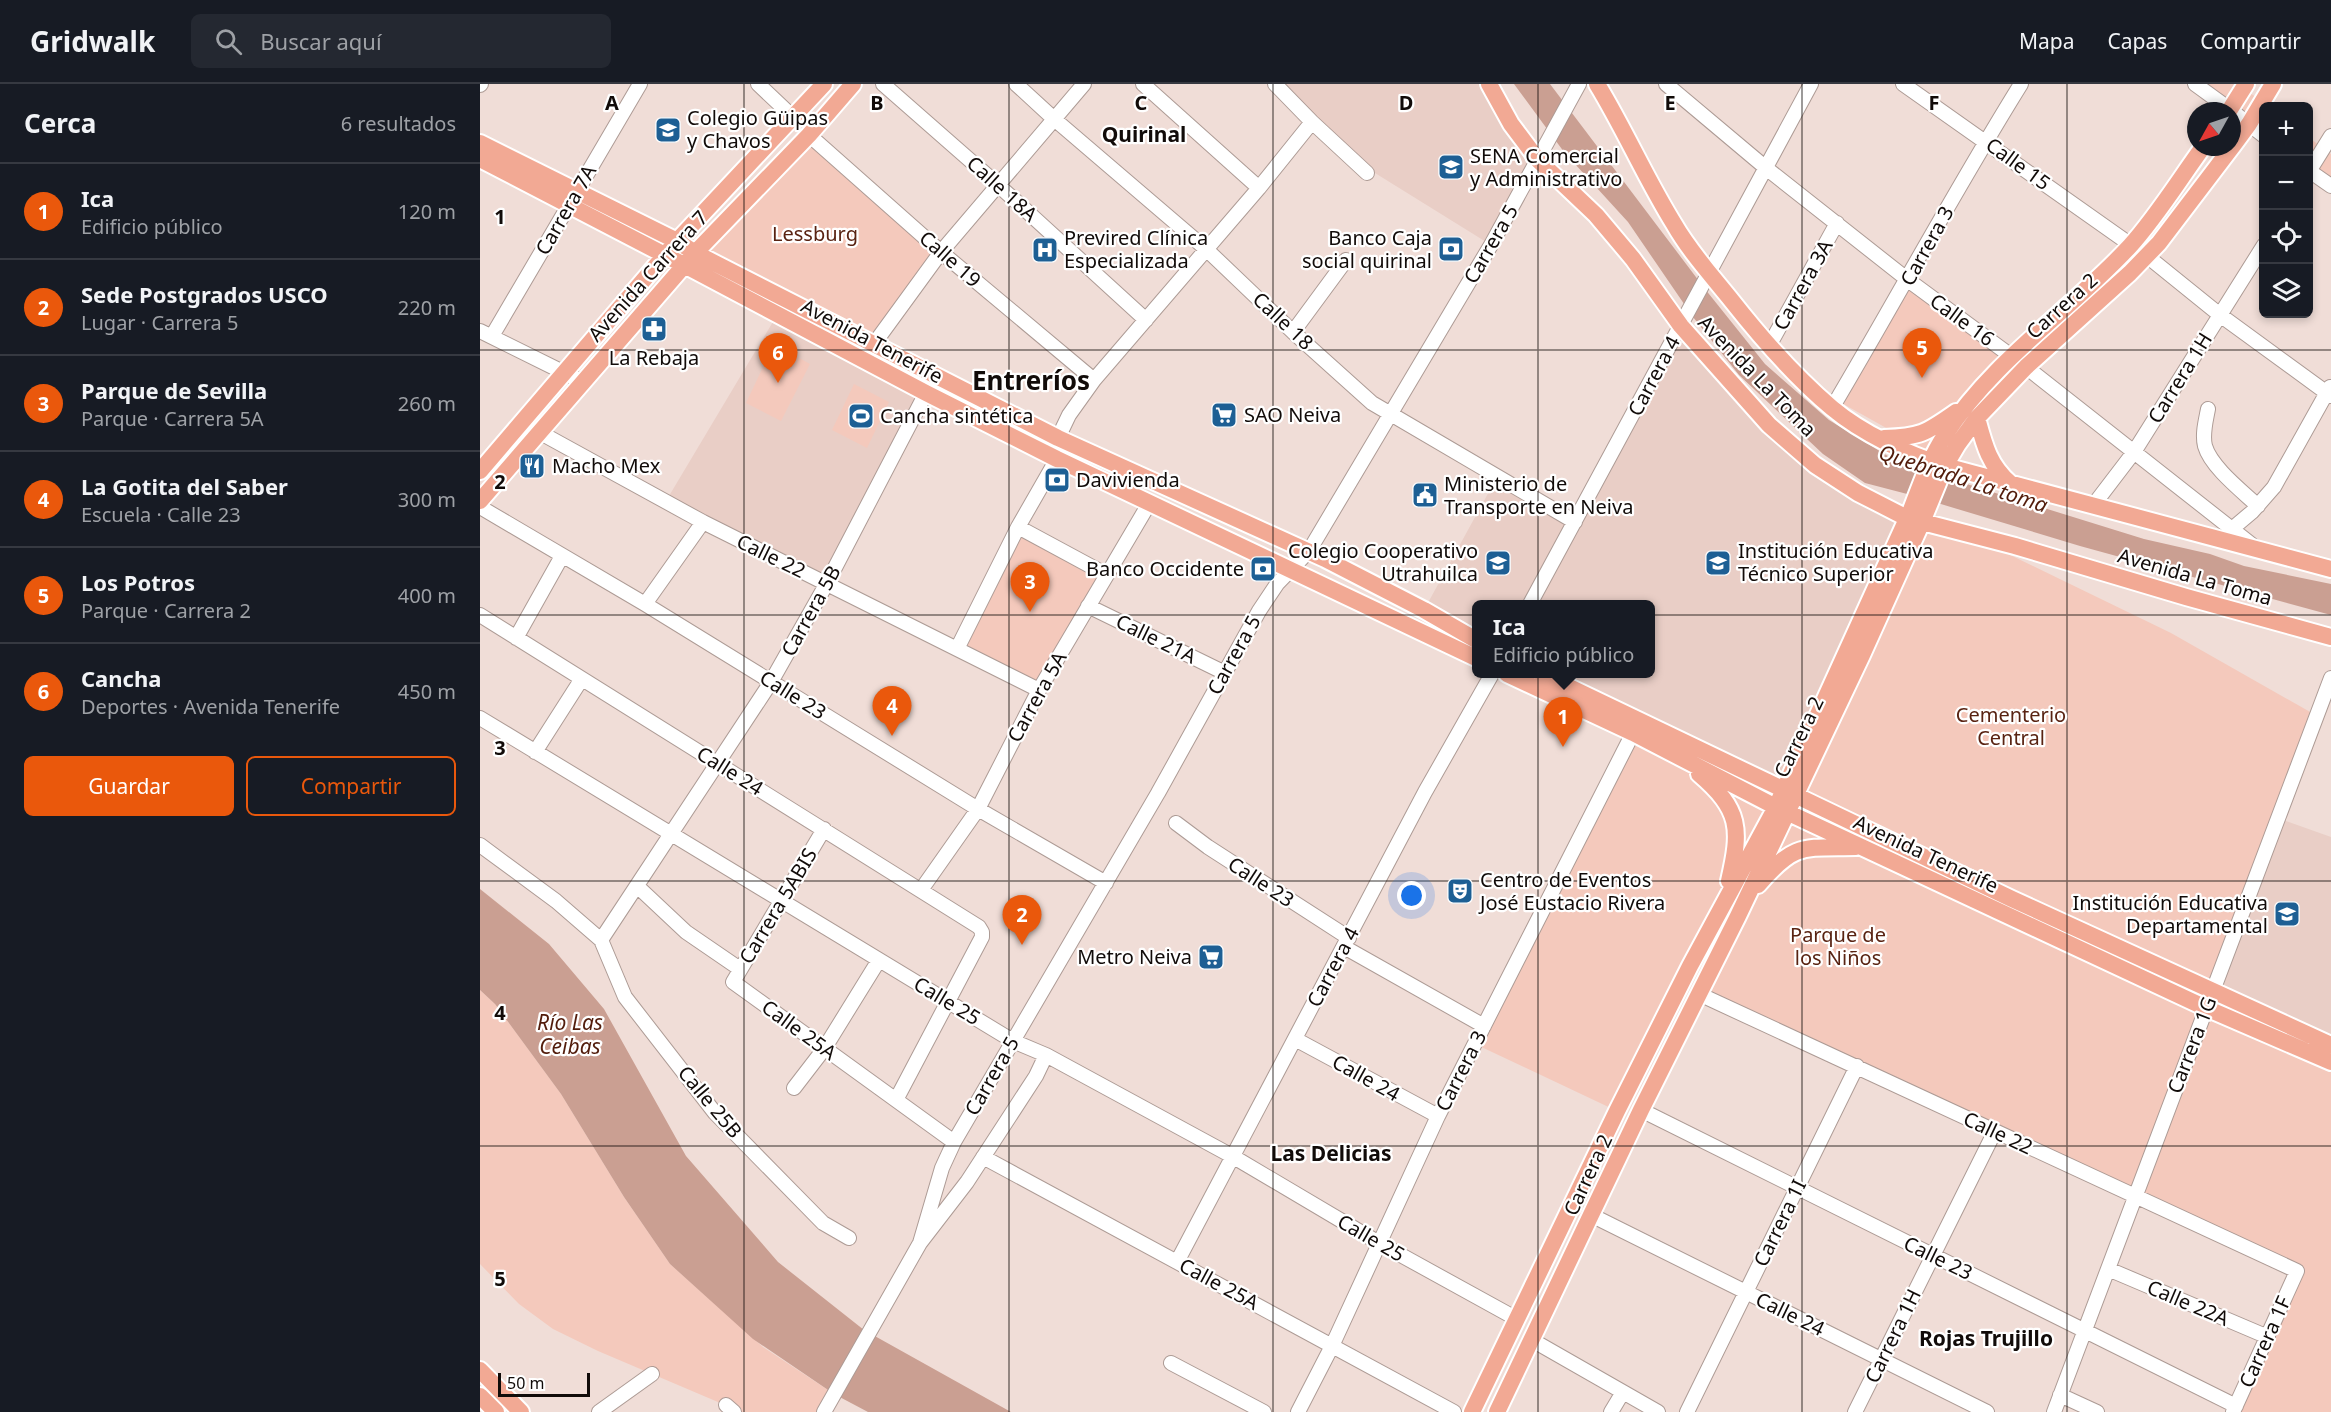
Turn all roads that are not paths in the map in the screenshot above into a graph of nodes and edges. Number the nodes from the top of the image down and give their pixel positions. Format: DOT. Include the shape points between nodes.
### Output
graph roads {
  1 [pos="640,84"];
  2 [pos="758,84"];
  3 [pos="824,84"];
  4 [pos="853,84"];
  5 [pos="883,84"];
  6 [pos="1016,84"];
  7 [pos="1084,84"];
  8 [pos="1143,84"];
  9 [pos="1275,84"];
  10 [pos="1489,84"];
  11 [pos="1580,84"];
  12 [pos="1597,84"];
  13 [pos="1666,84"];
  14 [pos="1811,84"];
  15 [pos="1904,84"];
  16 [pos="2021,84"];
  17 [pos="2195,84"];
  18 [pos="2246,84"];
  19 [pos="2273,84"];
  20 [pos="2218,102"];
  21 [pos="2235,102"];
  22 [pos="794,118"];
  23 [pos="1053,118"];
  24 [pos="2241,119"];
  25 [pos="1311,122"];
  26 [pos="2249,124"];
  27 [pos="2259,132"];
  28 [pos="809,135"];
  29 [pos="2241,135"];
  30 [pos="2331,136"];
  31 [pos="1986,140"];
  32 [pos="480,143"];
  33 [pos="1541,154"];
  34 [pos="2196,156"];
  35 [pos="2225,156"];
  36 [pos="480,159"];
  37 [pos="2313,165"];
  38 [pos="1766,168"];
  39 [pos="1367,172"];
  40 [pos="2313,174"];
  41 [pos="997,184"];
  42 [pos="2331,186"];
  43 [pos="1259,188"];
  44 [pos="573,199"];
  45 [pos="1837,223"];
  46 [pos="677,241"];
  47 [pos="2131,245"];
  48 [pos="1206,249"];
  49 [pos="941,252"];
  50 [pos="2259,253"];
  51 [pos="665,255"];
  52 [pos="2146,256"];
  53 [pos="690,259"];
  54 [pos="1346,260"];
  55 [pos="1705,278"];
  56 [pos="1908,280"];
  57 [pos="2220,315"];
  58 [pos="1684,319"];
  59 [pos="1146,320"];
  60 [pos="1293,332"];
  61 [pos="486,334"];
  62 [pos="873,344"];
  63 [pos="1768,346"];
  64 [pos="2011,355"];
  65 [pos="864,359"];
  66 [pos="2026,367"];
  67 [pos="565,372"];
  68 [pos="1094,380"];
  69 [pos="583,382"];
  70 [pos="2329,391"];
  71 [pos="926,393"];
  72 [pos="1964,407"];
  73 [pos="1832,408"];
  74 [pos="2208,409"];
  75 [pos="1390,414"];
  76 [pos="1977,418"];
  77 [pos="539,432"];
  78 [pos="1058,438"];
  79 [pos="1880,438"];
  80 [pos="2134,452"];
  81 [pos="1057,459"];
  82 [pos="1936,467"];
  83 [pos="480,471"];
  84 [pos="2011,484"];
  85 [pos="480,501"];
  86 [pos="1150,501"];
  87 [pos="2258,506"];
  88 [pos="480,507"];
  89 [pos="2092,507"];
  90 [pos="1917,516"];
  91 [pos="703,522"];
  92 [pos="1575,522"];
  93 [pos="1018,527"];
  94 [pos="2233,528"];
  95 [pos="1309,551"];
  96 [pos="2261,551"];
  97 [pos="562,556"];
  98 [pos="1292,569"];
  99 [pos="2331,569"];
  100 [pos="1107,575"];
  101 [pos="827,583"];
  102 [pos="1532,600"];
  103 [pos="645,604"];
  104 [pos="1088,606"];
  105 [pos="480,615"];
  106 [pos="2331,637"];
  107 [pos="516,638"];
  108 [pos="1472,638"];
  109 [pos="957,649"];
  110 [pos="1472,656"];
  111 [pos="1223,672"];
  112 [pos="1490,678"];
  113 [pos="1516,678"];
  114 [pos="1550,678"];
  115 [pos="2331,678"];
  116 [pos="581,680"];
  117 [pos="771,682"];
  118 [pos="1039,690"];
  119 [pos="480,718"];
  120 [pos="1633,733"];
  121 [pos="535,752"];
  122 [pos="1677,756"];
  123 [pos="718,764"];
  124 [pos="1789,792"];
  125 [pos="978,809"];
  126 [pos="1781,809"];
  127 [pos="1176,823"];
  128 [pos="824,830"];
  129 [pos="672,835"];
  130 [pos="480,844"];
  131 [pos="1861,847"];
  132 [pos="1106,883"];
  133 [pos="637,886"];
  134 [pos="921,890"];
  135 [pos="781,901"];
  136 [pos="1724,903"];
  137 [pos="1738,916"];
  138 [pos="601,940"];
  139 [pos="1346,943"];
  140 [pos="879,960"];
  141 [pos="740,969"];
  142 [pos="733,982"];
  143 [pos="2213,992"];
  144 [pos="1699,994"];
  145 [pos="947,1001"];
  146 [pos="2206,1008"];
  147 [pos="1484,1026"];
  148 [pos="1295,1039"];
  149 [pos="1012,1041"];
  150 [pos="2331,1045"];
  151 [pos="824,1049"];
  152 [pos="1046,1055"];
  153 [pos="2331,1062"];
  154 [pos="1857,1066"];
  155 [pos="794,1088"];
  156 [pos="896,1100"];
  157 [pos="1641,1110"];
  158 [pos="1438,1116"];
  159 [pos="1995,1131"];
  160 [pos="954,1142"];
  161 [pos="1232,1156"];
  162 [pos="983,1157"];
  163 [pos="942,1168"];
  164 [pos="967,1182"];
  165 [pos="1797,1188"];
  166 [pos="2135,1198"];
  167 [pos="1593,1215"];
  168 [pos="849,1238"];
  169 [pos="920,1243"];
  170 [pos="1378,1243"];
  171 [pos="1933,1256"];
  172 [pos="1177,1262"];
  173 [pos="2108,1269"];
  174 [pos="2297,1271"];
  175 [pos="1746,1292"];
  176 [pos="1517,1318"];
  177 [pos="2084,1331"];
  178 [pos="2268,1337"];
  179 [pos="1533,1340"];
  180 [pos="1332,1346"];
  181 [pos="1881,1359"];
  182 [pos="1171,1363"];
  183 [pos="480,1370"];
  184 [pos="652,1374"];
  185 [pos="1623,1392"];
  186 [pos="2060,1395"];
  187 [pos="480,1396"];
  188 [pos="2234,1409"];
  189 [pos="496,1412"];
  190 [pos="522,1412"];
  191 [pos="599,1412"];
  192 [pos="824,1412"];
  193 [pos="1264,1412"];
  194 [pos="1298,1412"];
  195 [pos="1454,1412"];
  196 [pos="1472,1412"];
  197 [pos="1497,1412"];
  198 [pos="1611,1412"];
  199 [pos="1658,1412"];
  200 [pos="1687,1412"];
  201 [pos="1855,1412"];
  202 [pos="1987,1412"];
  203 [pos="2054,1412"];
  204 [pos="2097,1412"];
  1 -- 44 [label="street, Carrera 7A"];
  2 -- 22 [label="street"];
  3 -- 22 [label="main road, Avenida Carrera 7"];
  4 -- 28 [label="main road, Avenida Carrera 7"];
  5 -- 41 [label="street, Calle 18A"];
  6 -- 23 [label="street, Calle 18"];
  7 -- 23 [label="street"];
  8 -- 43 [label="street"];
  9 -- 25 [label="street"];
  10 -- 33 [label="main road, Avenida La Toma" via="1511,124"];
  11 -- 33 [label="street, Carrera 5"];
  12 -- 55 [label="main road, Avenida La Toma"];
  13 -- 38 [label="street, Calle 16"];
  14 -- 38 [label="street, Carrera 4"];
  15 -- 31 [label="street, Calle 15"];
  16 -- 31 [label="street, Carrera 3"];
  17 -- 20 [label="street"];
  18 -- 21 [label="main road"];
  19 -- 26 [label="main road, Carrera 2"];
  22 -- 46 [label="main road, Avenida Carrera 7"];
  23 -- 41 [label="street"];
  23 -- 48 [label="street, Calle 18"];
  24 -- 26 [label="street"];
  25 -- 39 [label="street"];
  25 -- 43 [label="street"];
  26 -- 27 [label="street"];
  26 -- 29 [label="main road, Carrera 2"];
  28 -- 49 [label="street, Calle 19"];
  28 -- 53 [label="main road, Avenida Carrera 7"];
  30 -- 37 [label="street"];
  31 -- 47 [label="street, Calle 15"];
  31 -- 56 [label="street, Carrera 3"];
  32 -- 44 [label="main road, Avenida Tenerife"];
  33 -- 58 [label="main road, Avenida La Toma"];
  33 -- 75 [label="street, Carrera 5"];
  34 -- 47 [label="main road, Carrera 2"];
  35 -- 52 [label="main road, Carrera 2"];
  36 -- 44 [label="main road, Avenida Tenerife"];
  38 -- 45 [label="street, Calle 16"];
  38 -- 55 [label="street, Carrera 4"];
  40 -- 42 [label="street"];
  41 -- 49 [label="street"];
  41 -- 59 [label="street, Calle 18A"];
  43 -- 48 [label="street"];
  44 -- 46 [label="main road, Avenida Tenerife"];
  44 -- 51 [label="main road, Avenida Tenerife"];
  44 -- 61 [label="street, Carrera 7A"];
  45 -- 56 [label="street, Calle 16"];
  45 -- 63 [label="street, Carrera 3A"];
  46 -- 51 [label="main road, Avenida Carrera 7"];
  46 -- 53 [label="main road, Avenida Tenerife"];
  47 -- 64 [label="main road, Carrera 2"];
  48 -- 59 [label="street"];
  48 -- 60 [label="street, Calle 18"];
  49 -- 62 [label="street"];
  49 -- 68 [label="street, Calle 19"];
  50 -- 57 [label="street, Carrera 1H"];
  51 -- 53 [label="main road, Avenida Tenerife"];
  51 -- 67 [label="main road, Avenida Carrera 7"];
  52 -- 57 [label="street"];
  52 -- 66 [label="main road, Carrera 2"];
  53 -- 62 [label="main road, Avenida Tenerife"];
  53 -- 65 [label="main road, Avenida Tenerife"];
  53 -- 69 [label="main road, Avenida Carrera 7"];
  54 -- 60 [label="street"];
  55 -- 58 [label="street, Carrera 4"];
  55 -- 63 [label="main road, Avenida La Toma"];
  56 -- 64 [label="street, Calle 16"];
  56 -- 73 [label="street, Carrera 3"];
  57 -- 70 [label="street"];
  57 -- 80 [label="street, Carrera 1H"];
  58 -- 90 [label="main road, Avenida La Toma" via="1769,425 1815,465 1858,493"];
  58 -- 92 [label="street, Carrera 4"];
  59 -- 68 [label="street"];
  60 -- 75 [label="street, Calle 18" via="1372,403"];
  61 -- 67 [label="street"];
  62 -- 65 [label="street"];
  62 -- 78 [label="main road, Avenida Tenerife"];
  63 -- 73 [label="main road, Avenida La Toma"];
  64 -- 66 [label="street, Calle 16"];
  64 -- 72 [label="main road, Carrera 2"];
  65 -- 71 [label="main road, Avenida Tenerife"];
  66 -- 76 [label="main road, Carrera 2"];
  66 -- 80 [label="street, Calle 16"];
  67 -- 69 [label="street"];
  67 -- 83 [label="main road, Avenida Carrera 7"];
  68 -- 78 [label="street"];
  69 -- 77 [label="main road, Avenida Carrera 7"];
  70 -- 87 [label="street" via="2283,474"];
  71 -- 81 [label="main road, Avenida Tenerife"];
  71 -- 101 [label="street, Carrera 5B"];
  72 -- 79 [label="main road" via="1912,437"];
  72 -- 82 [label="main road, Carrera 2"];
  73 -- 79 [label="main road, Avenida La Toma"];
  74 -- 87 [label="street" via="2204,444 2209,456"];
  75 -- 92 [label="street, Calle 18"];
  75 -- 95 [label="street, Carrera 5"];
  76 -- 82 [label="main road, Carrera 2"];
  76 -- 84 [label="main road" via="1991,462"];
  77 -- 85 [label="main road, Avenida Carrera 7"];
  77 -- 91 [label="street, Calle 22"];
  78 -- 81 [label="street"];
  78 -- 95 [label="main road, Avenida Tenerife"];
  79 -- 82 [label="main road, Avenida La Toma"];
  80 -- 89 [label="street, Carrera 1H"];
  80 -- 94 [label="street, Calle 16"];
  81 -- 86 [label="main road, Avenida Tenerife"];
  81 -- 93 [label="street"];
  82 -- 84 [label="main road, Avenida La Toma"];
  82 -- 90 [label="main road, Carrera 2"];
  84 -- 89 [label="main road, Avenida La Toma"];
  86 -- 98 [label="main road, Avenida Tenerife"];
  86 -- 100 [label="street, Carrera 5A"];
  87 -- 94 [label="street"];
  88 -- 97 [label="street, Calle 23"];
  89 -- 96 [label="main road, Avenida La Toma"];
  90 -- 106 [label="main road, Avenida La Toma"];
  90 -- 124 [label="main road, Carrera 2"];
  91 -- 101 [label="street, Calle 22"];
  91 -- 103 [label="street"];
  92 -- 102 [label="street, Carrera 4"];
  93 -- 100 [label="street"];
  93 -- 109 [label="street"];
  94 -- 96 [label="street, Calle 16"];
  95 -- 98 [label="street, Carrera 5"];
  95 -- 108 [label="main road, Avenida Tenerife"];
  96 -- 99 [label="main road, Avenida La Toma"];
  97 -- 103 [label="street, Calle 23"];
  97 -- 107 [label="street"];
  98 -- 110 [label="main road, Avenida Tenerife"];
  98 -- 111 [label="street, Carrera 5" via="1277,584"];
  100 -- 104 [label="street, Carrera 5A"];
  101 -- 109 [label="street, Calle 22"];
  101 -- 117 [label="street, Carrera 5B"];
  103 -- 117 [label="street, Calle 23"];
  104 -- 111 [label="street, Calle 21A"];
  104 -- 118 [label="street, Carrera 5A"];
  105 -- 107 [label="street, Calle 24"];
  107 -- 116 [label="street, Calle 24"];
  109 -- 118 [label="street, Calle 22"];
  111 -- 132 [label="street, Carrera 5"];
  112 -- 139 [label="street, Carrera 4"];
  113 -- 120 [label="main road, Avenida Tenerife"];
  114 -- 124 [label="main road, Avenida Tenerife"];
  115 -- 143 [label="street, Carrera 1G"];
  116 -- 121 [label="street"];
  116 -- 123 [label="street, Calle 24"];
  117 -- 123 [label="street, Carrera 5B"];
  117 -- 125 [label="street, Calle 23"];
  118 -- 125 [label="street, Carrera 5A"];
  119 -- 121 [label="street, Calle 25"];
  120 -- 122 [label="main road, Avenida Tenerife"];
  120 -- 147 [label="street, Carrera 3"];
  121 -- 129 [label="street, Calle 25"];
  122 -- 126 [label="main road, Avenida Tenerife"];
  122 -- 136 [label="main road" via="1717,790 1730,810 1738,834"];
  123 -- 128 [label="street, Calle 24"];
  123 -- 129 [label="street, Carrera 5B"];
  124 -- 126 [label="main road, Carrera 2"];
  124 -- 143 [label="main road, Avenida Tenerife"];
  125 -- 132 [label="street, Calle 23"];
  125 -- 134 [label="street, Carrera 5A"];
  126 -- 131 [label="main road, Avenida Tenerife"];
  126 -- 136 [label="main road, Carrera 2"];
  126 -- 137 [label="main road, Carrera 2"];
  127 -- 139 [label="street, Calle 23"];
  128 -- 134 [label="street, Calle 24"];
  128 -- 135 [label="street, Carrera 5ABIS"];
  129 -- 133 [label="street, Carrera 5B"];
  129 -- 135 [label="street, Calle 25"];
  130 -- 138 [label="street"];
  131 -- 137 [label="main road" via="1810,847 1793,852 1773,867"];
  131 -- 146 [label="main road, Avenida Tenerife"];
  132 -- 149 [label="street, Carrera 5"];
  133 -- 138 [label="street, Carrera 5B"];
  133 -- 141 [label="street" via="687,932"];
  134 -- 145 [label="street, Calle 24" via="982,932"];
  135 -- 140 [label="street, Calle 25"];
  135 -- 141 [label="street, Carrera 5ABIS"];
  136 -- 176 [label="main road, Carrera 2"];
  137 -- 144 [label="main road, Carrera 2"];
  138 -- 168 [label="street, Calle 25B" via="625,997 715,1113 824,1223"];
  139 -- 147 [label="street, Calle 23"];
  139 -- 148 [label="street, Carrera 4"];
  140 -- 145 [label="street, Calle 25"];
  140 -- 151 [label="street"];
  141 -- 142 [label="street, Carrera 5ABIS"];
  142 -- 151 [label="street, Calle 25A"];
  143 -- 146 [label="street, Carrera 1G"];
  143 -- 150 [label="main road, Avenida Tenerife"];
  144 -- 154 [label="street, Calle 22"];
  144 -- 157 [label="main road, Carrera 2"];
  145 -- 149 [label="street, Calle 25"];
  145 -- 156 [label="street"];
  146 -- 153 [label="main road, Avenida Tenerife"];
  146 -- 166 [label="street, Carrera 1G"];
  147 -- 158 [label="street, Carrera 3"];
  148 -- 158 [label="street, Calle 24"];
  148 -- 161 [label="street, Carrera 4"];
  149 -- 152 [label="street, Calle 25"];
  149 -- 160 [label="street, Carrera 5"];
  151 -- 155 [label="street"];
  151 -- 156 [label="street, Calle 25A"];
  152 -- 161 [label="street, Calle 25"];
  152 -- 162 [label="street, Carrera 5"];
  154 -- 159 [label="street, Calle 22"];
  154 -- 165 [label="street, Carrera 1I"];
  156 -- 160 [label="street, Calle 25A"];
  157 -- 165 [label="street, Calle 23"];
  157 -- 167 [label="main road, Carrera 2"];
  158 -- 170 [label="street, Carrera 3"];
  159 -- 166 [label="street, Calle 22"];
  159 -- 171 [label="street, Carrera 1H"];
  160 -- 163 [label="street, Carrera 5"];
  161 -- 170 [label="street, Calle 25"];
  161 -- 172 [label="street, Carrera 4"];
  162 -- 164 [label="street, Carrera 5"];
  162 -- 172 [label="street, Calle 25A"];
  163 -- 164 [label="street" via="943,1177 950,1184 959,1186"];
  163 -- 169 [label="street, Carrera 5"];
  164 -- 169 [label="street, Carrera 5"];
  165 -- 171 [label="street, Calle 23"];
  165 -- 175 [label="street, Carrera 1I"];
  166 -- 173 [label="street, Carrera 1G"];
  166 -- 174 [label="street, Calle 22"];
  167 -- 175 [label="street, Calle 24"];
  167 -- 179 [label="main road, Carrera 2"];
  169 -- 192 [label="street, Carrera 5"];
  170 -- 176 [label="street, Calle 25"];
  170 -- 180 [label="street, Carrera 3"];
  171 -- 177 [label="street, Calle 23"];
  171 -- 181 [label="street, Carrera 1H"];
  172 -- 180 [label="street, Calle 25A"];
  173 -- 177 [label="street, Carrera 1G"];
  173 -- 178 [label="street, Calle 22A"];
  174 -- 178 [label="street, Carrera 1F"];
  175 -- 181 [label="street, Calle 24"];
  175 -- 200 [label="street, Carrera 1I"];
  176 -- 196 [label="main road, Carrera 2"];
  177 -- 186 [label="street, Carrera 1G"];
  177 -- 188 [label="street, Calle 23"];
  178 -- 188 [label="street, Carrera 1F"];
  179 -- 185 [label="street"];
  179 -- 197 [label="main road, Carrera 2"];
  180 -- 194 [label="street, Carrera 3"];
  180 -- 195 [label="street, Calle 25A"];
  181 -- 201 [label="street, Carrera 1H"];
  181 -- 202 [label="street, Calle 24"];
  182 -- 193 [label="street"];
  183 -- 190 [label="main road"];
  184 -- 191 [label="street"];
  185 -- 198 [label="street"];
  185 -- 199 [label="street"];
  186 -- 203 [label="street, Carrera 1G"];
  186 -- 204 [label="street"];
  187 -- 189 [label="main road"];
}
